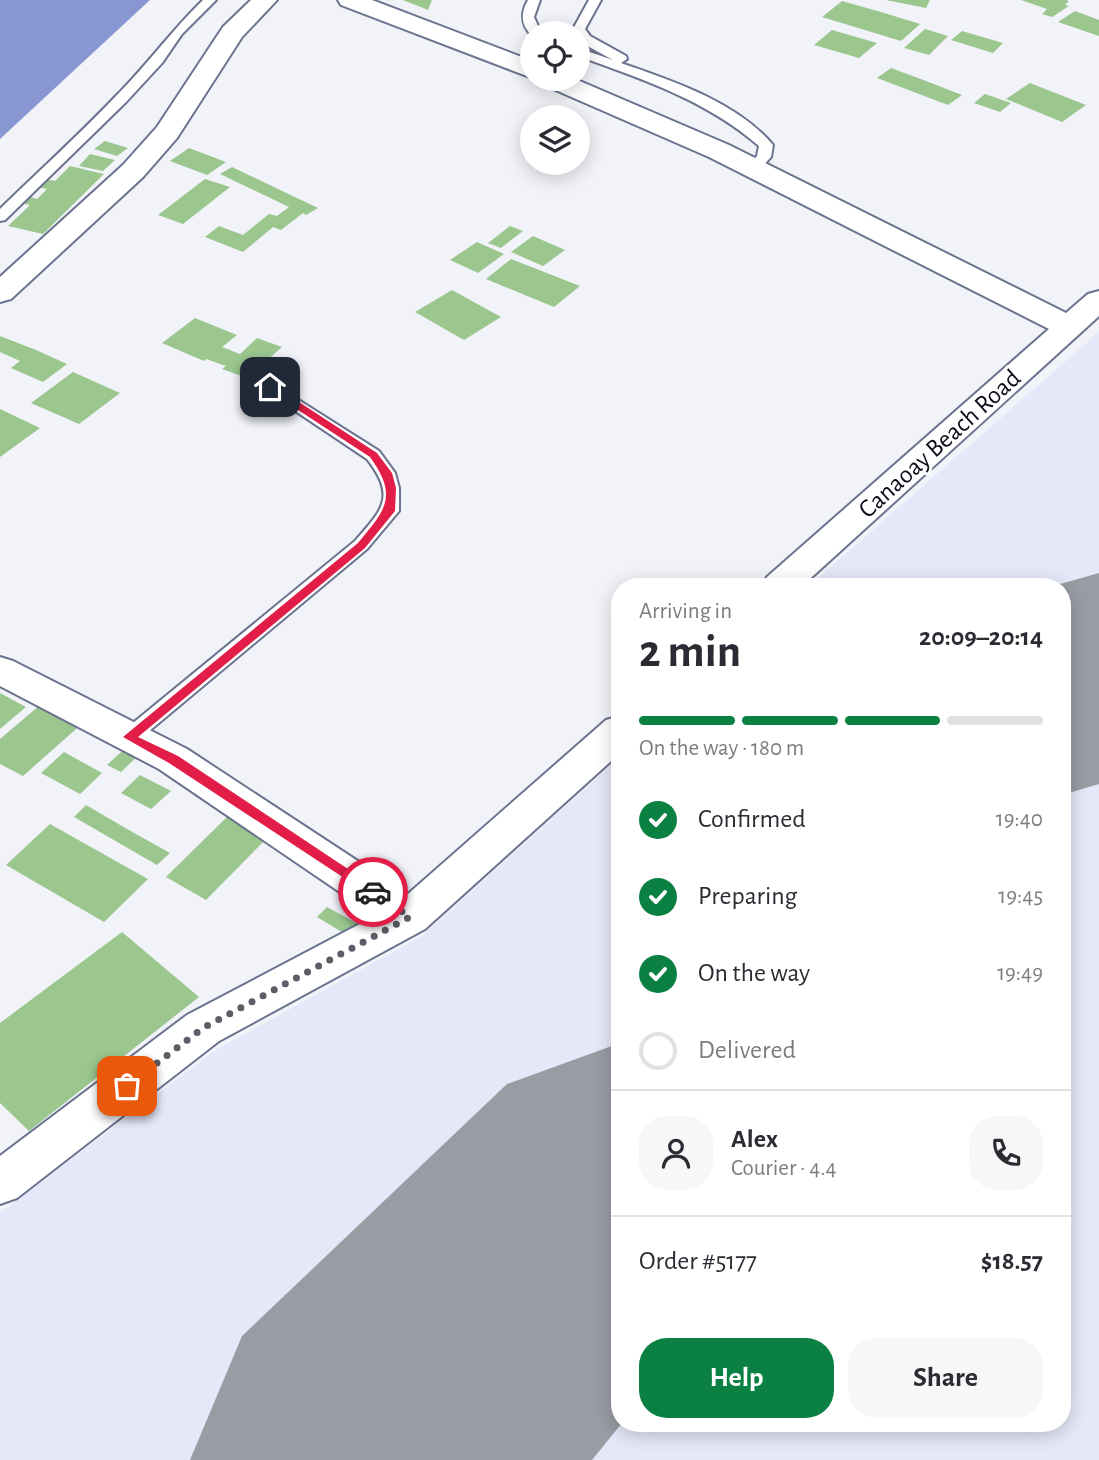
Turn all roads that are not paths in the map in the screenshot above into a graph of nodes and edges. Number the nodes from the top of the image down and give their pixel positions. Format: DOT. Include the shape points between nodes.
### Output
graph roads {
  1 [pos="210,0"];
  2 [pos="265,0"];
  3 [pos="350,0"];
  4 [pos="534,0"];
  5 [pos="595,0"];
  6 [pos="528,21"];
  7 [pos="590,56"];
  8 [pos="520,65"];
  9 [pos="634,72"];
  10 [pos="582,91"];
  11 [pos="753,168"];
  12 [pos="0,217"];
  13 [pos="0,293"];
  14 [pos="1099,300"];
  15 [pos="1069,327"];
  16 [pos="270,387"];
  17 [pos="789,578"];
  18 [pos="0,670"];
  19 [pos="129,737"];
  20 [pos="611,738"];
  21 [pos="410,917"];
  22 [pos="0,1183"];
  1 -- 12 [label="lane" via="121,99"];
  2 -- 13 [label="street" via="232,32 167,132 133,171"];
  3 -- 8 [label="street"];
  4 -- 6 [label="lane"];
  5 -- 9 [label="lane" via="579,29 585,39 619,57"];
  7 -- 9 [label="lane"];
  9 -- 11 [label="lane" via="746,126 766,145 764,157"];
  10 -- 11 [label="street"];
  11 -- 15 [label="street"];
  14 -- 15 [label="street, Canaoay Beach Road"];
  15 -- 17 [label="street, Canaoay Beach Road"];
  16 -- 19 [label="lane" via="373,455 387,473 390,511 361,545"];
  18 -- 19 [label="street"];
  19 -- 21 [label="street" via="173,760"];
  20 -- 21 [label="street"];
  21 -- 22 [label="street" via="203,1028"];
}
